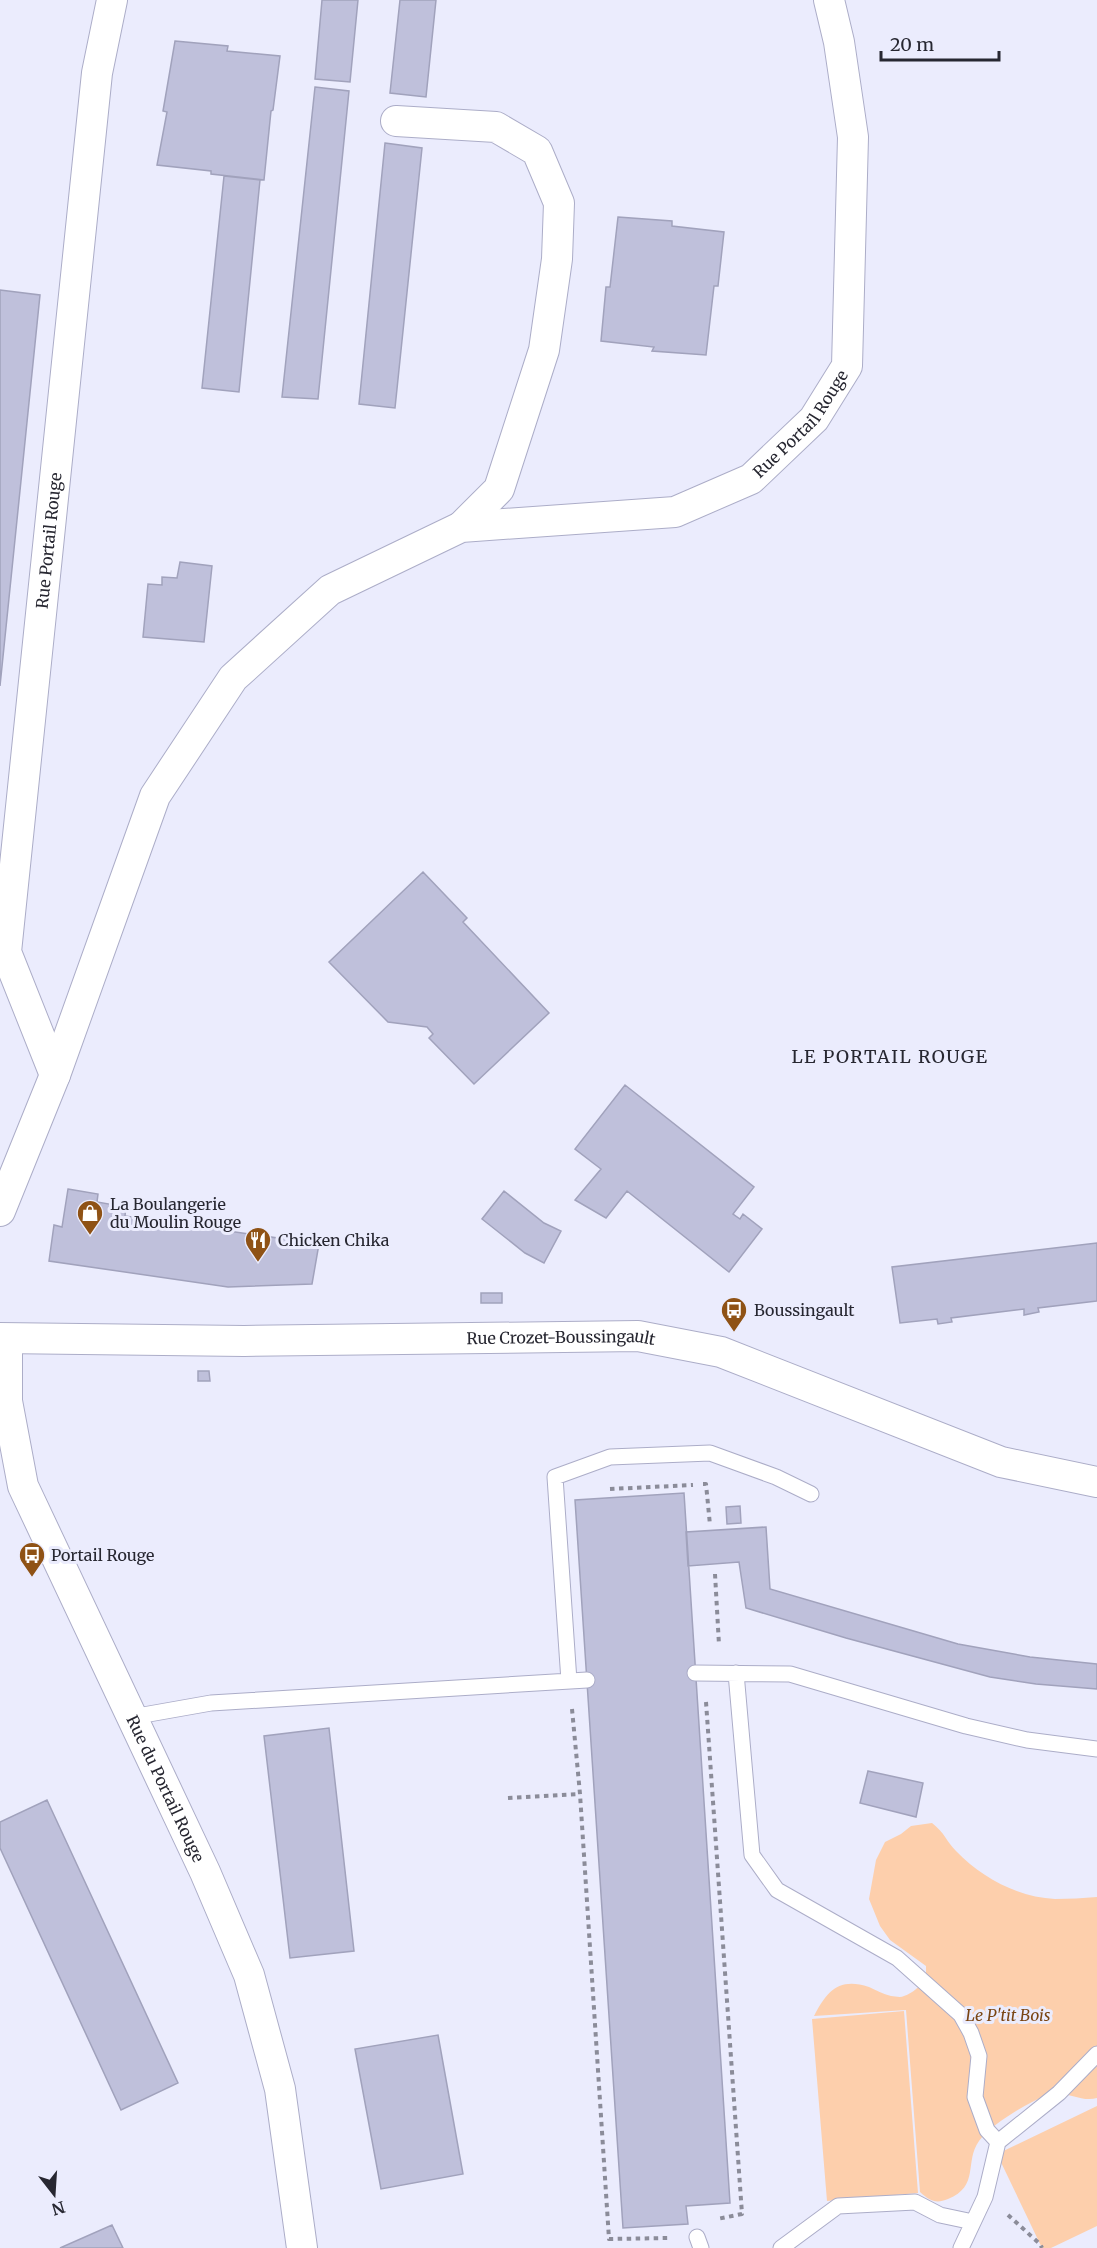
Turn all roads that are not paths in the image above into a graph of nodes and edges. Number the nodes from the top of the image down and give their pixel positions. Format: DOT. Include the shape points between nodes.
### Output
graph roads {
  1 [pos="112,0"];
  2 [pos="829,0"];
  3 [pos="396,121"];
  4 [pos="461,527"];
  5 [pos="55,1075"];
  6 [pos="0,1208"];
  7 [pos="4,1338"];
  8 [pos="1097,1482"];
  9 [pos="811,1494"];
  10 [pos="700,1673"];
  11 [pos="729,1673"];
  12 [pos="587,1680"];
  13 [pos="569,1681"];
  14 [pos="132,1717"];
  15 [pos="1097,1749"];
  16 [pos="1097,2054"];
  17 [pos="998,2142"];
  18 [pos="973,2222"];
  19 [pos="302,2248"];
  20 [pos="781,2248"];
  21 [pos="961,2248"];
  1 -- 5 [label="street, Rue Portail Rouge" via="96,85 6,952"];
  2 -- 4 [label="street, Rue Portail Rouge" via="853,137 847,366 814,419 751,479 675,512"];
  3 -- 4 [label="street, Rue Portail Rouge" via="496,127 537,151 559,203 557,259 544,350 498,489"];
  4 -- 5 [label="street, Rue Portail Rouge" via="330,590 233,678 155,796"];
  5 -- 6 [label="street, Rue Portail Rouge"];
  7 -- 8 [label="street, Rue Crozet-Boussingault" via="244,1341 638,1336 721,1352 1001,1462"];
  7 -- 14 [label="street, Rue du Portail Rouge" via="7,1401 23,1486"];
  9 -- 13 [label="lane" via="710,1453 610,1457 555,1478"];
  10 -- 11 [label="lane"];
  11 -- 15 [label="lane" via="790,1674 966,1726 1027,1740"];
  11 -- 17 [label="lane" via="752,1856 777,1890 897,1958 961,2015 979,2056 975,2097 987,2130"];
  12 -- 13 [label="lane"];
  13 -- 14 [label="lane" via="211,1703"];
  14 -- 19 [label="street, Rue du Portail Rouge" via="206,1872 249,1975 280,2089"];
  16 -- 17 [label="lane" via="1059,2093"];
  17 -- 18 [label="lane" via="985,2197"];
  18 -- 20 [label="lane" via="940,2215 915,2202 838,2206"];
  18 -- 21 [label="lane"];
}
